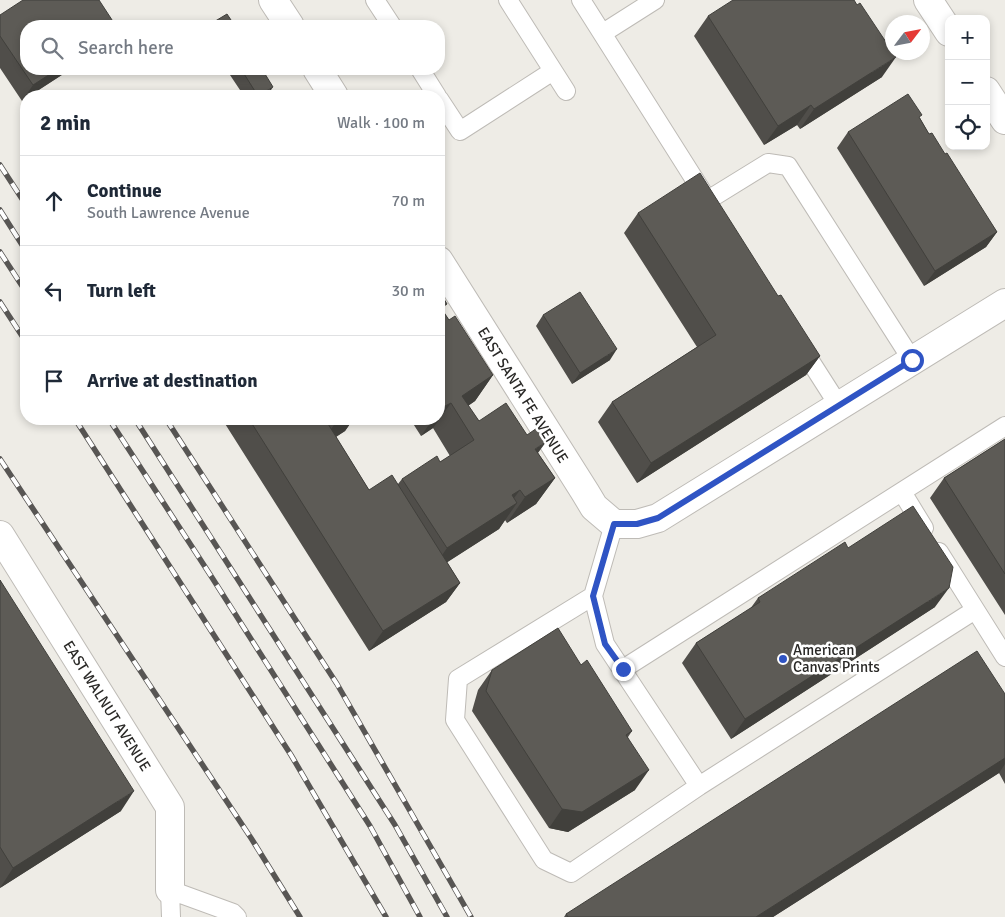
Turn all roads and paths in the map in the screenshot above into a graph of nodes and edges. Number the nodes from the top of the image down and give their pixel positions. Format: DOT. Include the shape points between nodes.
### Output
graph roads {
  1 [pos="274,0"];
  2 [pos="375,0"];
  3 [pos="508,0"];
  4 [pos="581,0"];
  5 [pos="655,0"];
  6 [pos="928,0"];
  7 [pos="286,20"];
  8 [pos="388,20"];
  9 [pos="945,26"];
  10 [pos="603,33"];
  11 [pos="553,71"];
  12 [pos="321,75"];
  13 [pos="424,75"];
  14 [pos="330,90"];
  15 [pos="434,90"];
  16 [pos="566,91"];
  17 [pos="990,97"];
  18 [pos="445,108"];
  19 [pos="1005,120"];
  20 [pos="708,200"];
  21 [pos="719,217"];
  22 [pos="445,271"];
  23 [pos="1005,303"];
  24 [pos="792,332"];
  25 [pos="912,360"];
  26 [pos="839,406"];
  27 [pos="1005,426"];
  28 [pos="902,492"];
  29 [pos="614,524"];
  30 [pos="0,535"];
  31 [pos="593,596"];
  32 [pos="975,610"];
  33 [pos="1005,658"];
  34 [pos="623,669"];
  35 [pos="699,786"];
  36 [pos="170,890"];
  37 [pos="171,917"];
  38 [pos="237,917"];
  1 -- 7 [label="street"];
  2 -- 8 [label="lane"];
  3 -- 11 [label="lane"];
  4 -- 10 [label="lane"];
  5 -- 10 [label="lane"];
  6 -- 9 [label="street"];
  10 -- 20 [label="lane"];
  11 -- 16 [label="lane"];
  11 -- 18 [label="lane" via="460,131"];
  12 -- 14 [label="street"];
  13 -- 15 [label="lane"];
  17 -- 19 [label="street"];
  20 -- 21 [label="lane"];
  20 -- 25 [label="lane" via="768,163 788,166"];
  22 -- 29 [label="street, EAST SANTA FE AVENUE" via="594,507"];
  23 -- 25 [label="street"];
  24 -- 26 [label="lane"];
  25 -- 26 [label="street"];
  26 -- 29 [label="street" via="658,518 637,524"];
  27 -- 28 [label="lane"];
  28 -- 32 [label="lane"];
  28 -- 34 [label="lane"];
  29 -- 31 [label="lane"];
  30 -- 36 [label="street, EAST WALNUT AVENUE" via="170,807"];
  31 -- 34 [label="lane" via="605,644"];
  31 -- 35 [label="lane" via="458,679 455,720 544,860 571,873"];
  32 -- 33 [label="lane"];
  32 -- 35 [label="lane"];
  34 -- 35 [label="lane"];
  36 -- 37 [label="lane"];
  36 -- 38 [label="lane" via="234,913"];
}
